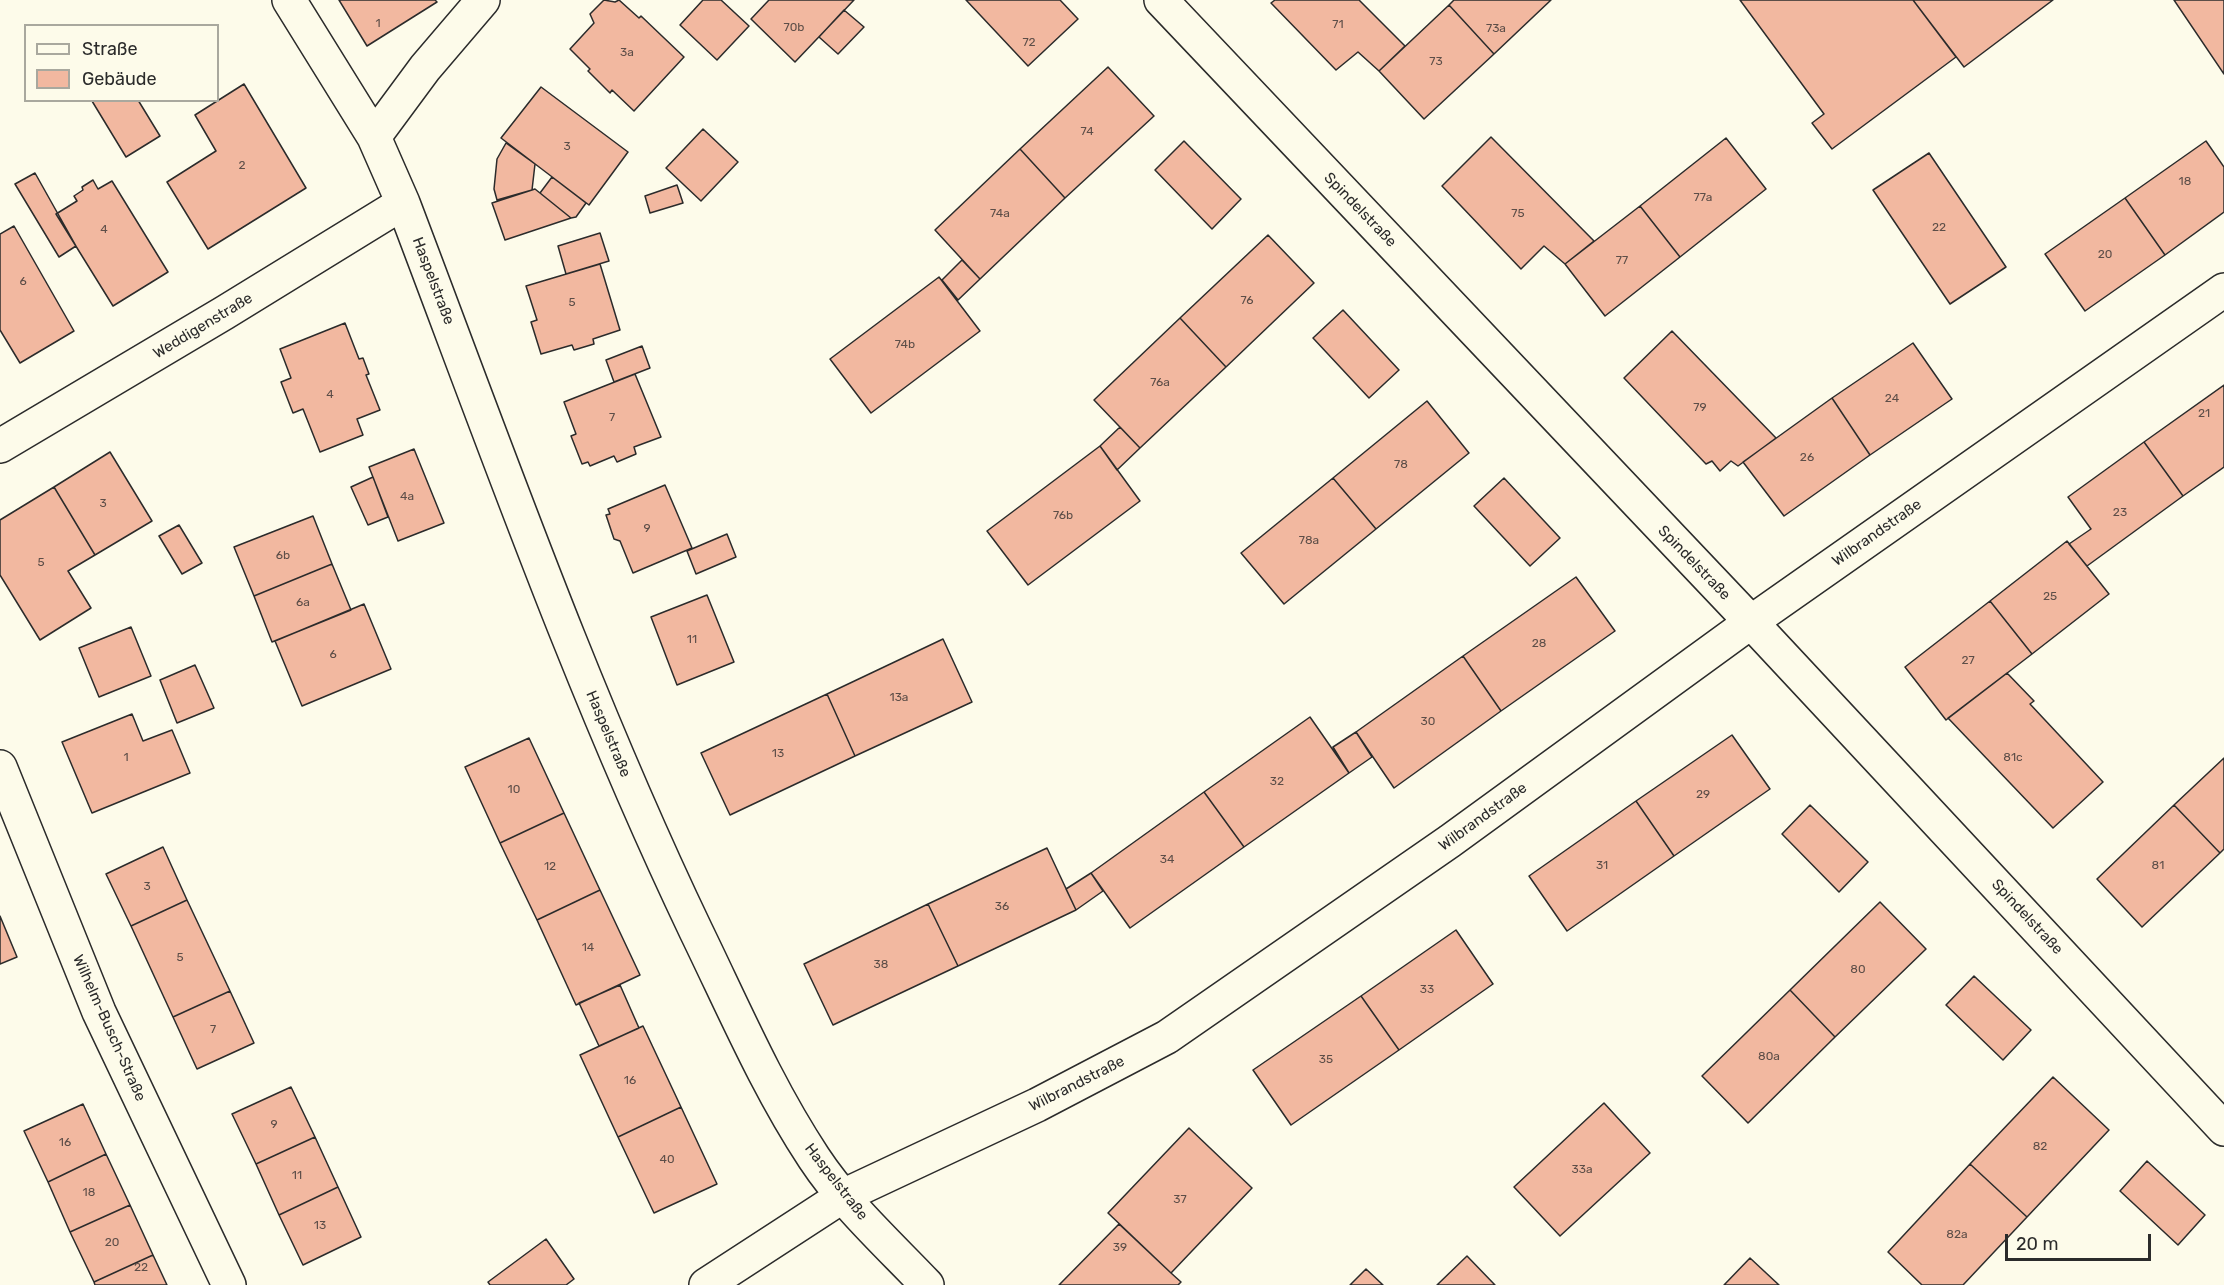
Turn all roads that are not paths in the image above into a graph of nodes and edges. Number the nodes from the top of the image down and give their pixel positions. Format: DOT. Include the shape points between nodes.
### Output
graph roads {
  1 [pos="289,0"];
  2 [pos="483,0"];
  3 [pos="1161,0"];
  4 [pos="374,137"];
  5 [pos="403,203"];
  6 [pos="2224,290"];
  7 [pos="0,446"];
  8 [pos="1751,622"];
  9 [pos="0,767"];
  10 [pos="2224,1129"];
  11 [pos="843,1196"];
  12 [pos="230,1285"];
  13 [pos="706,1285"];
  14 [pos="927,1285"];
  1 -- 4 [label="street, Haspelstraße"];
  2 -- 4 [label="street" via="425,68"];
  3 -- 8 [label="street, Spindelstraße"];
  4 -- 5 [label="street, Haspelstraße"];
  5 -- 7 [label="street, Weddigenstraße"];
  5 -- 11 [label="street, Haspelstraße" via="565,630 666,868 766,1074 814,1160"];
  6 -- 8 [label="street, Wilbrandstraße"];
  8 -- 10 [label="street, Spindelstraße"];
  8 -- 11 [label="street, Wilbrandstraße" via="1450,841 1167,1037 1037,1105"];
  9 -- 12 [label="street, Wilhelm-Busch-Straße" via="99,1012"];
  11 -- 13 [label="street, Wilbrandstraße"];
  11 -- 14 [label="street, Haspelstraße"];
}
